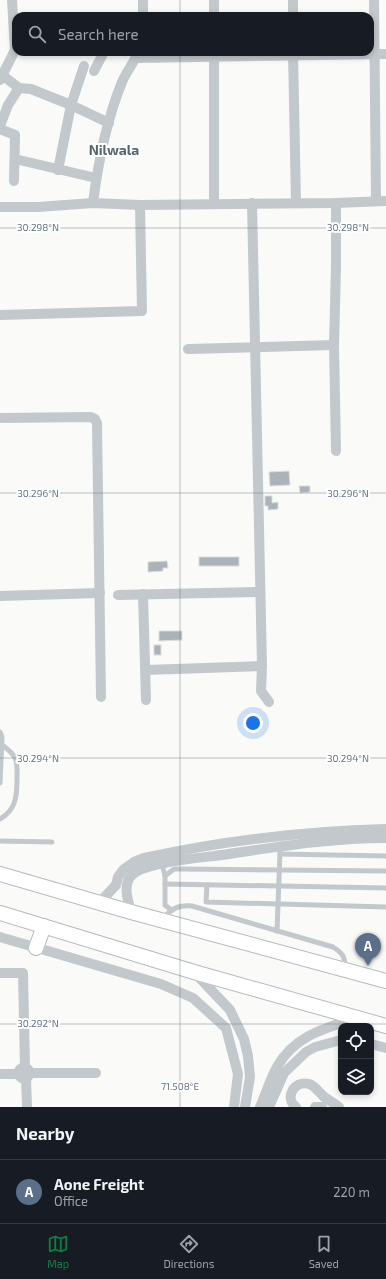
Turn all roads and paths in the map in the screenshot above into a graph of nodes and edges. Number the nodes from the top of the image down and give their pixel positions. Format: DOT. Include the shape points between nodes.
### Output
graph roads {
  1 [pos="12,0"];
  2 [pos="143,0"];
  3 [pos="214,0"];
  4 [pos="294,0"];
  5 [pos="374,0"];
  6 [pos="13,12"];
  7 [pos="143,12"];
  8 [pos="214,12"];
  9 [pos="293,12"];
  10 [pos="374,54"];
  11 [pos="386,54"];
  12 [pos="12,56"];
  13 [pos="102,56"];
  14 [pos="136,56"];
  15 [pos="214,56"];
  16 [pos="293,56"];
  17 [pos="84,66"];
  18 [pos="94,71"];
  19 [pos="1,77"];
  20 [pos="19,88"];
  21 [pos="4,103"];
  22 [pos="71,105"];
  23 [pos="109,123"];
  24 [pos="0,128"];
  25 [pos="15,159"];
  26 [pos="58,170"];
  27 [pos="96,178"];
  28 [pos="14,181"];
  29 [pos="381,201"];
  30 [pos="93,202"];
  31 [pos="296,202"];
  32 [pos="336,202"];
  33 [pos="252,203"];
  34 [pos="214,204"];
  35 [pos="140,205"];
  36 [pos="0,207"];
  37 [pos="0,315"];
  38 [pos="334,345"];
  39 [pos="254,347"];
  40 [pos="188,350"];
  41 [pos="0,418"];
  42 [pos="336,451"];
  43 [pos="260,592"];
  44 [pos="100,593"];
  45 [pos="143,594"];
  46 [pos="118,595"];
  47 [pos="0,596"];
  48 [pos="262,666"];
  49 [pos="146,670"];
  50 [pos="101,697"];
  51 [pos="146,700"];
  52 [pos="269,702"];
  53 [pos="0,732"];
  54 [pos="2,745"];
  55 [pos="0,783"];
  56 [pos="0,819"];
  57 [pos="386,829"];
  58 [pos="0,837"];
  59 [pos="386,838"];
  60 [pos="0,841"];
  61 [pos="52,842"];
  62 [pos="279,850"];
  63 [pos="386,856"];
  64 [pos="162,864"];
  65 [pos="279,870"];
  66 [pos="386,871"];
  67 [pos="0,874"];
  68 [pos="165,876"];
  69 [pos="165,884"];
  70 [pos="207,885"];
  71 [pos="279,886"];
  72 [pos="386,888"];
  73 [pos="206,902"];
  74 [pos="98,903"];
  75 [pos="278,904"];
  76 [pos="386,907"];
  77 [pos="204,909"];
  78 [pos="171,910"];
  79 [pos="131,912"];
  80 [pos="0,913"];
  81 [pos="160,920"];
  82 [pos="44,926"];
  83 [pos="277,931"];
  84 [pos="0,937"];
  85 [pos="36,948"];
  86 [pos="346,970"];
  87 [pos="194,972"];
  88 [pos="0,973"];
  89 [pos="384,979"];
  90 [pos="357,1018"];
  91 [pos="386,1026"];
  92 [pos="338,1041"];
  93 [pos="374,1045"];
  94 [pos="386,1048"];
  95 [pos="25,1073"];
  96 [pos="96,1073"];
  97 [pos="0,1074"];
  98 [pos="27,1107"];
  99 [pos="234,1107"];
  100 [pos="245,1107"];
  101 [pos="260,1107"];
  102 [pos="269,1107"];
  103 [pos="296,1107"];
  104 [pos="315,1107"];
  105 [pos="322,1107"];
  106 [pos="339,1107"];
  1 -- 6 [label="street"];
  2 -- 7 [label="street"];
  3 -- 8 [label="street"];
  4 -- 9 [label="street"];
  5 -- 10 [label="street"];
  10 -- 11 [label="street"];
  10 -- 29 [label="street"];
  12 -- 19 [label="street"];
  13 -- 18 [label="street"];
  14 -- 23 [label="street" via="122,81"];
  15 -- 34 [label="street"];
  16 -- 31 [label="street"];
  17 -- 22 [label="street"];
  19 -- 20 [label="street"];
  20 -- 21 [label="street"];
  20 -- 22 [label="street" via="31,89"];
  21 -- 24 [label="street"];
  22 -- 23 [label="street"];
  22 -- 26 [label="street"];
  23 -- 27 [label="street"];
  24 -- 25 [label="street" via="15,135"];
  25 -- 26 [label="street"];
  25 -- 28 [label="street"];
  26 -- 27 [label="street"];
  27 -- 30 [label="street"];
  29 -- 32 [label="street"];
  30 -- 35 [label="street"];
  30 -- 36 [label="street" via="38,207"];
  31 -- 32 [label="street"];
  31 -- 33 [label="street"];
  32 -- 38 [label="street"];
  33 -- 34 [label="street"];
  33 -- 39 [label="street"];
  34 -- 35 [label="street"];
  35 -- 37 [label="street" via="142,311"];
  38 -- 39 [label="street"];
  38 -- 42 [label="street"];
  39 -- 40 [label="street"];
  39 -- 43 [label="street"];
  41 -- 44 [label="street" via="95,419"];
  43 -- 45 [label="street"];
  43 -- 48 [label="street"];
  44 -- 47 [label="street"];
  44 -- 50 [label="street"];
  45 -- 46 [label="street"];
  45 -- 49 [label="street"];
  48 -- 49 [label="street"];
  48 -- 52 [label="street" via="261,692"];
  49 -- 51 [label="street"];
  53 -- 54 [label="lane"];
  54 -- 55 [label="lane"];
  54 -- 56 [label="lane" via="16,758 18,766 15,805 7,816"];
  57 -- 74 [label="street" via="278,837 220,844 144,858 124,868 116,886"];
  58 -- 60 [label="lane"];
  59 -- 62 [label="street" via="345,840"];
  60 -- 61 [label="lane"];
  62 -- 63 [label="lane"];
  62 -- 64 [label="street"];
  62 -- 65 [label="lane"];
  64 -- 68 [label="lane"];
  64 -- 79 [label="street" via="141,869 133,873 129,879 126,890"];
  65 -- 66 [label="lane"];
  65 -- 68 [label="lane" via="174,869"];
  65 -- 71 [label="lane"];
  67 -- 74 [label="main road"];
  68 -- 69 [label="lane"];
  69 -- 70 [label="lane"];
  69 -- 78 [label="lane" via="165,905"];
  70 -- 71 [label="lane"];
  70 -- 73 [label="lane"];
  71 -- 72 [label="lane"];
  71 -- 75 [label="lane"];
  73 -- 75 [label="lane"];
  73 -- 77 [label="lane"];
  74 -- 79 [label="main road"];
  75 -- 76 [label="lane"];
  75 -- 83 [label="lane"];
  77 -- 78 [label="lane" via="181,905"];
  77 -- 83 [label="lane"];
  78 -- 81 [label="lane"];
  79 -- 81 [label="main road"];
  80 -- 82 [label="main road"];
  81 -- 86 [label="main road"];
  82 -- 85 [label="main road"];
  82 -- 87 [label="main road"];
  83 -- 86 [label="lane" via="333,947 344,957"];
  84 -- 85 [label="street"];
  85 -- 99 [label="street" via="161,984 193,998 226,1028 238,1074"];
  86 -- 89 [label="main road"];
  87 -- 90 [label="main road"];
  87 -- 100 [label="street" via="230,1010 244,1040 250,1077"];
  88 -- 95 [label="street" via="23,973"];
  90 -- 91 [label="main road"];
  90 -- 101 [label="street" via="322,1030 296,1043 276,1067"];
  92 -- 102 [label="street" via="306,1052 284,1073"];
  93 -- 94 [label="street"];
  95 -- 96 [label="street"];
  95 -- 97 [label="street"];
  95 -- 98 [label="street"];
  103 -- 106 [label="street" via="292,1104 290,1095 294,1087 302,1083 310,1084"];
  104 -- 105 [label="street"];
}
